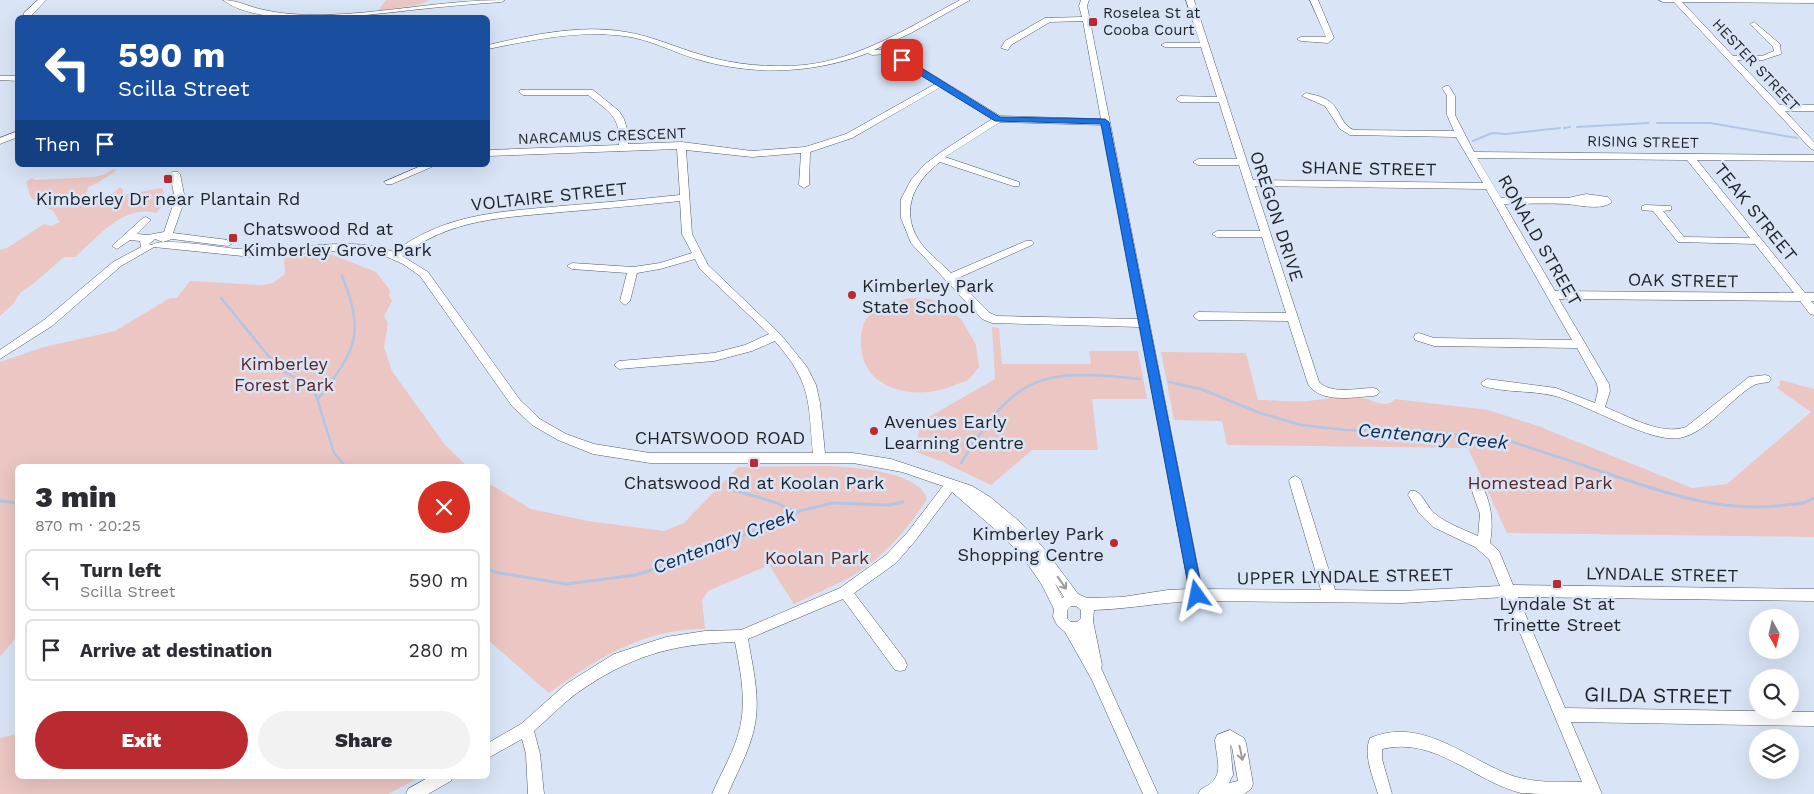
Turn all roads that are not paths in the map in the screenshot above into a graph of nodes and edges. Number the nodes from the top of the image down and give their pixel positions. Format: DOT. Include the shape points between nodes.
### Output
graph roads {
  1 [pos="42,0"];
  2 [pos="227,0"];
  3 [pos="501,0"];
  4 [pos="1085,0"];
  5 [pos="1190,0"];
  6 [pos="1314,0"];
  7 [pos="1663,0"];
  8 [pos="1742,0"];
  9 [pos="965,1"];
  10 [pos="1677,1"];
  11 [pos="1814,1"];
  12 [pos="27,14"];
  13 [pos="298,15"];
  14 [pos="361,15"];
  15 [pos="1086,19"];
  16 [pos="1754,24"];
  17 [pos="1301,39"];
  18 [pos="896,41"];
  19 [pos="1165,45"];
  20 [pos="1205,45"];
  21 [pos="490,47"];
  22 [pos="1005,48"];
  23 [pos="682,52"];
  24 [pos="888,52"];
  25 [pos="872,53"];
  26 [pos="1731,58"];
  27 [pos="0,78"];
  28 [pos="15,78"];
  29 [pos="941,84"];
  30 [pos="1446,88"];
  31 [pos="523,92"];
  32 [pos="1306,96"];
  33 [pos="1180,99"];
  34 [pos="1222,100"];
  35 [pos="1777,108"];
  36 [pos="1814,108"];
  37 [pos="998,119"];
  38 [pos="1105,122"];
  39 [pos="1459,134"];
  40 [pos="15,135"];
  41 [pos="0,141"];
  42 [pos="682,145"];
  43 [pos="623,147"];
  44 [pos="1814,147"];
  45 [pos="806,150"];
  46 [pos="490,154"];
  47 [pos="1472,155"];
  48 [pos="1690,157"];
  49 [pos="938,158"];
  50 [pos="1814,158"];
  51 [pos="1198,162"];
  52 [pos="1243,162"];
  53 [pos="426,167"];
  54 [pos="175,170"];
  55 [pos="389,182"];
  56 [pos="1249,183"];
  57 [pos="1016,184"];
  58 [pos="804,185"];
  59 [pos="1489,186"];
  60 [pos="684,198"];
  61 [pos="1498,201"];
  62 [pos="1569,201"];
  63 [pos="1645,208"];
  64 [pos="1656,208"];
  65 [pos="1668,208"];
  66 [pos="146,220"];
  67 [pos="1217,234"];
  68 [pos="1266,234"];
  69 [pos="128,237"];
  70 [pos="151,241"];
  71 [pos="1758,241"];
  72 [pos="1029,243"];
  73 [pos="117,246"];
  74 [pos="253,246"];
  75 [pos="302,249"];
  76 [pos="275,253"];
  77 [pos="696,255"];
  78 [pos="395,256"];
  79 [pos="572,266"];
  80 [pos="633,270"];
  81 [pos="948,278"];
  82 [pos="1552,294"];
  83 [pos="1802,297"];
  84 [pos="1814,297"];
  85 [pos="625,301"];
  86 [pos="1814,311"];
  87 [pos="1198,316"];
  88 [pos="1293,317"];
  89 [pos="45,322"];
  90 [pos="1144,323"];
  91 [pos="775,336"];
  92 [pos="1419,337"];
  93 [pos="1580,344"];
  94 [pos="0,349"];
  95 [pos="0,355"];
  96 [pos="619,365"];
  97 [pos="1764,379"];
  98 [pos="1487,383"];
  99 [pos="1373,392"];
  100 [pos="1599,408"];
  101 [pos="819,457"];
  102 [pos="1295,481"];
  103 [pos="950,484"];
  104 [pos="1476,485"];
  105 [pos="1414,495"];
  106 [pos="1001,520"];
  107 [pos="1483,545"];
  108 [pos="1510,591"];
  109 [pos="845,592"];
  110 [pos="1197,595"];
  111 [pos="1814,595"];
  112 [pos="1330,597"];
  113 [pos="1079,603"];
  114 [pos="1122,603"];
  115 [pos="1060,608"];
  116 [pos="1088,620"];
  117 [pos="1068,627"];
  118 [pos="741,636"];
  119 [pos="900,665"];
  120 [pos="1097,675"];
  121 [pos="1561,715"];
  122 [pos="1814,719"];
  123 [pos="526,729"];
  124 [pos="490,750"];
  125 [pos="440,779"];
  126 [pos="1593,792"];
  127 [pos="413,794"];
  128 [pos="536,794"];
  129 [pos="720,794"];
  130 [pos="1151,794"];
  131 [pos="1385,794"];
  1 -- 12 [label="street"];
  2 -- 13 [label="street" via="264,12"];
  3 -- 14 [label="street"];
  4 -- 15 [label="street"];
  5 -- 20 [label="street, OREGON DRIVE"];
  6 -- 17 [label="street" via="1330,38 1325,41"];
  7 -- 10 [label="street"];
  8 -- 10 [label="street"];
  8 -- 11 [label="street"];
  9 -- 18 [label="street"];
  9 -- 23 [label="street" via="875,48 823,64 789,68 748,67"];
  10 -- 26 [label="street, HESTER STREET"];
  15 -- 22 [label="street" via="1048,20 1008,43"];
  15 -- 38 [label="street"];
  16 -- 26 [label="street" via="1778,46 1778,52 1763,58"];
  18 -- 24 [label="street"];
  18 -- 25 [label="street"];
  19 -- 20 [label="street"];
  20 -- 34 [label="street, OREGON DRIVE"];
  21 -- 23 [label="street" via="545,35 590,32 641,37"];
  23 -- 25 [label="street" via="721,66 775,72 822,67"];
  24 -- 25 [label="street"];
  24 -- 29 [label="street"];
  26 -- 35 [label="street, HESTER STREET"];
  27 -- 28 [label="street"];
  29 -- 37 [label="street"];
  29 -- 45 [label="street, NARCAMUS CRESCENT" via="857,133"];
  30 -- 39 [label="street, RONALD STREET" via="1451,115"];
  31 -- 43 [label="street" via="590,92 620,119 624,132"];
  32 -- 39 [label="street" via="1326,102 1340,127 1353,134"];
  33 -- 34 [label="street"];
  34 -- 52 [label="street, OREGON DRIVE"];
  35 -- 36 [label="street"];
  35 -- 44 [label="street, HESTER STREET"];
  37 -- 38 [label="street"];
  37 -- 49 [label="street"];
  38 -- 90 [label="street"];
  39 -- 47 [label="street, RONALD STREET"];
  40 -- 41 [label="street"];
  42 -- 43 [label="street, NARCAMUS CRESCENT"];
  42 -- 45 [label="street, NARCAMUS CRESCENT" via="752,154"];
  42 -- 60 [label="street"];
  43 -- 46 [label="street, NARCAMUS CRESCENT"];
  45 -- 58 [label="street"];
  47 -- 48 [label="street, RISING STREET"];
  47 -- 59 [label="street, RONALD STREET"];
  48 -- 50 [label="street, RISING STREET"];
  48 -- 71 [label="street, TEAK STREET"];
  49 -- 57 [label="street"];
  49 -- 81 [label="street" via="915,179 906,196 903,213 914,241"];
  51 -- 52 [label="street"];
  52 -- 56 [label="street, OREGON DRIVE"];
  53 -- 55 [label="street"];
  54 -- 70 [label="street" via="180,186 180,207 168,234"];
  56 -- 59 [label="street, SHANE STREET"];
  56 -- 68 [label="street, OREGON DRIVE"];
  59 -- 61 [label="street, RONALD STREET"];
  60 -- 77 [label="street" via="687,234"];
  60 -- 78 [label="street, VOLTAIRE STREET" via="481,217 424,238"];
  61 -- 62 [label="street"];
  61 -- 82 [label="street, RONALD STREET"];
  63 -- 64 [label="street"];
  64 -- 65 [label="street"];
  64 -- 71 [label="street" via="1681,240"];
  66 -- 69 [label="street"];
  67 -- 68 [label="street"];
  68 -- 88 [label="street, OREGON DRIVE"];
  69 -- 70 [label="street"];
  69 -- 73 [label="street"];
  70 -- 74 [label="street, CHATSWOOD ROAD" via="172,236"];
  70 -- 76 [label="street, CHATSWOOD ROAD" via="256,254"];
  70 -- 89 [label="street"];
  71 -- 83 [label="street, TEAK STREET"];
  72 -- 81 [label="street"];
  74 -- 75 [label="street, CHATSWOOD ROAD"];
  74 -- 76 [label="street" via="276,250"];
  75 -- 76 [label="street, CHATSWOOD ROAD"];
  75 -- 78 [label="street, CHATSWOOD ROAD" via="351,247"];
  77 -- 80 [label="street"];
  77 -- 91 [label="street" via="711,274"];
  78 -- 101 [label="street, CHATSWOOD ROAD" via="410,262 424,274 516,403 536,422 562,437 593,449 650,458"];
  79 -- 80 [label="street"];
  80 -- 85 [label="street"];
  81 -- 90 [label="street" via="986,316 996,320"];
  82 -- 83 [label="street, OAK STREET"];
  82 -- 93 [label="street, RONALD STREET"];
  83 -- 84 [label="street, OAK STREET"];
  83 -- 86 [label="street, TEAK STREET"];
  87 -- 88 [label="street"];
  88 -- 99 [label="street, OREGON DRIVE" via="1318,388 1336,393"];
  89 -- 94 [label="street"];
  89 -- 95 [label="street"];
  90 -- 110 [label="street"];
  91 -- 96 [label="street" via="748,348 714,357"];
  91 -- 101 [label="street" via="801,366 811,387"];
  92 -- 93 [label="street" via="1434,342"];
  93 -- 100 [label="street, RONALD STREET" via="1603,384"];
  97 -- 100 [label="street" via="1753,380 1690,430 1679,434 1650,429"];
  98 -- 100 [label="street" via="1556,392"];
  101 -- 103 [label="street, CHATSWOOD ROAD" via="892,463 922,471"];
  102 -- 112 [label="street"];
  103 -- 106 [label="street, CHATSWOOD ROAD"];
  103 -- 109 [label="street" via="891,559"];
  104 -- 107 [label="street" via="1487,511"];
  105 -- 107 [label="street" via="1431,519"];
  106 -- 113 [label="street, CHATSWOOD ROAD, one-way" via="1050,567"];
  106 -- 115 [label="street, CHATSWOOD ROAD" via="1037,566"];
  107 -- 108 [label="street" via="1494,555"];
  108 -- 111 [label="street, LYNDALE STREET"];
  108 -- 112 [label="street, UPPER LYNDALE STREET"];
  108 -- 121 [label="street"];
  109 -- 118 [label="street"];
  109 -- 119 [label="street"];
  110 -- 112 [label="street, UPPER LYNDALE STREET"];
  110 -- 114 [label="street, UPPER LYNDALE STREET"];
  113 -- 114 [label="street, UPPER LYNDALE STREET"];
  113 -- 115 [label="street" via="1066,602"];
  113 -- 116 [label="street" via="1088,610"];
  114 -- 116 [label="street, UPPER LYNDALE STREET"];
  115 -- 117 [label="street" via="1061,621"];
  116 -- 117 [label="street" via="1079,628"];
  116 -- 120 [label="street"];
  117 -- 120 [label="street"];
  118 -- 123 [label="street" via="666,643 619,659 571,689"];
  118 -- 129 [label="street" via="750,700 749,717"];
  120 -- 130 [label="street"];
  121 -- 122 [label="street, GILDA STREET"];
  121 -- 126 [label="street"];
  123 -- 124 [label="street"];
  123 -- 128 [label="street" via="533,754"];
  125 -- 127 [label="street"];
  126 -- 131 [label="street" via="1536,789 1512,783 1444,750 1420,741 1398,738 1375,743 1374,759"];
}
